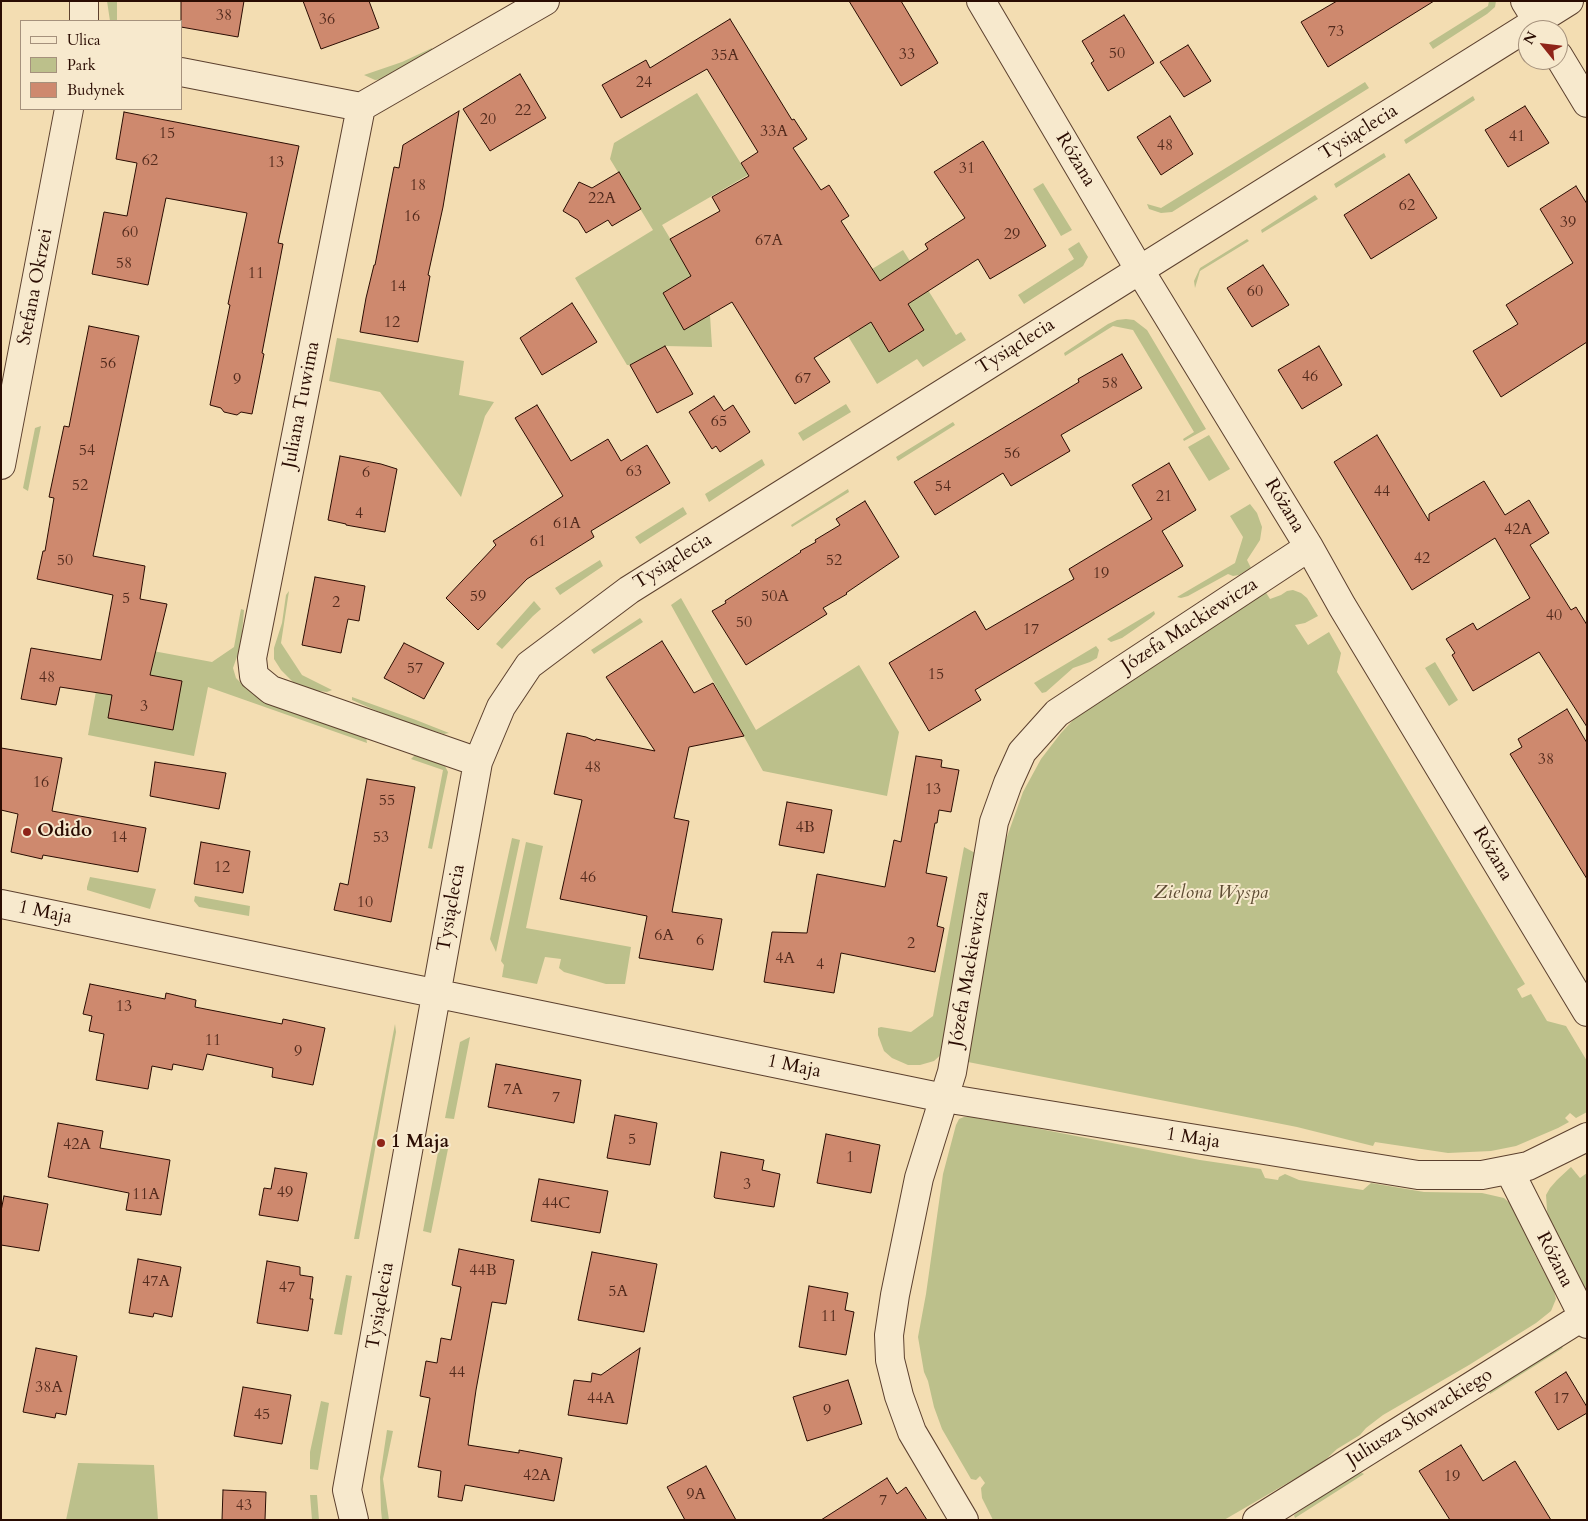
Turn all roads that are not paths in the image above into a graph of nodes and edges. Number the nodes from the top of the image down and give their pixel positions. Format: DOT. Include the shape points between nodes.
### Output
graph roads {
  1 [pos="84,1"];
  2 [pos="545,1"];
  3 [pos="981,1"];
  4 [pos="1569,1"];
  5 [pos="1535,17"];
  6 [pos="84,20"];
  7 [pos="1567,70"];
  8 [pos="182,72"];
  9 [pos="1587,103"];
  10 [pos="361,107"];
  11 [pos="69,110"];
  12 [pos="1139,269"];
  13 [pos="1,465"];
  14 [pos="1309,547"];
  15 [pos="478,762"];
  16 [pos="1,904"];
  17 [pos="437,992"];
  18 [pos="1587,1012"];
  19 [pos="944,1098"];
  20 [pos="1587,1137"];
  21 [pos="1509,1170"];
  22 [pos="1585,1320"];
  23 [pos="354,1520"];
  24 [pos="964,1520"];
  25 [pos="1257,1520"];
  1 -- 6 [label="street"];
  2 -- 10 [label="street"];
  3 -- 12 [label="street, Różana"];
  4 -- 5 [label="street, Tysiąclecia"];
  5 -- 12 [label="street, Tysiąclecia"];
  7 -- 9 [label="street"];
  8 -- 10 [label="street"];
  10 -- 15 [label="street, Juliana Tuwima" via="252,658 254,676 272,690"];
  11 -- 13 [label="street, Stefana Okrzei"];
  12 -- 14 [label="street, Różana"];
  12 -- 15 [label="street, Tysiąclecia" via="628,590 529,665 501,707"];
  14 -- 18 [label="street, Różana"];
  14 -- 19 [label="street, Józefa Mackiewicza" via="1057,713 1022,752 994,822 952,1072"];
  15 -- 17 [label="street, Tysiąclecia"];
  16 -- 17 [label="street, 1 Maja"];
  17 -- 19 [label="street, 1 Maja"];
  17 -- 23 [label="street, Tysiąclecia" via="347,1490"];
  19 -- 21 [label="street, 1 Maja" via="1418,1175 1482,1175"];
  19 -- 24 [label="street, Józefa Mackiewicza" via="918,1178 895,1295 890,1360 912,1432"];
  20 -- 21 [label="street, 1 Maja" via="1528,1166"];
  21 -- 22 [label="street, Różana"];
  22 -- 25 [label="street, Juliusza Słowackiego"];
}
